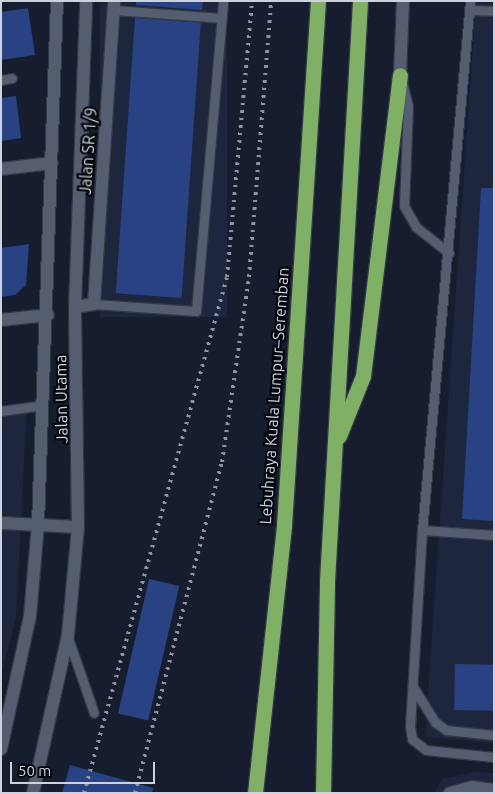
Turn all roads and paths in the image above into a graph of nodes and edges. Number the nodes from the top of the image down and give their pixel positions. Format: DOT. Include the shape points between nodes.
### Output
graph roads {
  1 [pos="57,1"];
  2 [pos="86,1"];
  3 [pos="223,1"];
  4 [pos="318,1"];
  5 [pos="360,1"];
  6 [pos="403,1"];
  7 [pos="114,6"];
  8 [pos="470,6"];
  9 [pos="494,11"];
  10 [pos="222,18"];
  11 [pos="400,75"];
  12 [pos="12,78"];
  13 [pos="1,80"];
  14 [pos="52,163"];
  15 [pos="1,169"];
  16 [pos="449,253"];
  17 [pos="94,304"];
  18 [pos="75,308"];
  19 [pos="48,315"];
  20 [pos="1,320"];
  21 [pos="44,405"];
  22 [pos="1,411"];
  23 [pos="334,450"];
  24 [pos="1,523"];
  25 [pos="38,524"];
  26 [pos="78,527"];
  27 [pos="422,530"];
  28 [pos="494,535"];
  29 [pos="68,635"];
  30 [pos="413,687"];
  31 [pos="94,713"];
  32 [pos="494,736"];
  33 [pos="1,750"];
  34 [pos="494,757"];
  35 [pos="494,790"];
  36 [pos="33,793"];
  37 [pos="254,793"];
  38 [pos="323,793"];
  39 [pos="450,793"];
  1 -- 14 [label="street, Jalan Utama"];
  2 -- 18 [label="street, Jalan Utama"];
  3 -- 10 [label="lane"];
  4 -- 37 [label="highway, Lebuhraya Kuala Lumpur–Seremban" via="284,525"];
  5 -- 23 [label="highway"];
  6 -- 11 [label="street"];
  7 -- 10 [label="lane"];
  7 -- 17 [label="street, Jalan SR 1/9"];
  8 -- 9 [label="lane"];
  8 -- 16 [label="lane"];
  10 -- 17 [label="lane" via="196,311"];
  11 -- 16 [label="lane" via="408,106 404,206 416,228"];
  11 -- 23 [label="highway" via="363,376"];
  12 -- 13 [label="lane"];
  14 -- 15 [label="street"];
  14 -- 19 [label="street, Jalan Utama"];
  16 -- 27 [label="lane"];
  17 -- 18 [label="street"];
  18 -- 26 [label="street, Jalan Utama"];
  19 -- 20 [label="street"];
  19 -- 21 [label="street, Jalan Utama"];
  21 -- 22 [label="lane"];
  21 -- 25 [label="street, Jalan Utama"];
  23 -- 38 [label="highway"];
  24 -- 25 [label="street"];
  25 -- 26 [label="street"];
  25 -- 33 [label="street, Jalan Utama" via="30,616"];
  26 -- 29 [label="street, Jalan Utama"];
  27 -- 28 [label="lane"];
  27 -- 30 [label="lane"];
  29 -- 31 [label="lane"];
  29 -- 36 [label="street, Jalan Utama"];
  30 -- 32 [label="lane" via="435,722 446,730"];
  30 -- 34 [label="lane" via="410,726 417,746"];
  35 -- 39 [label="street" via="472,787"];
}
